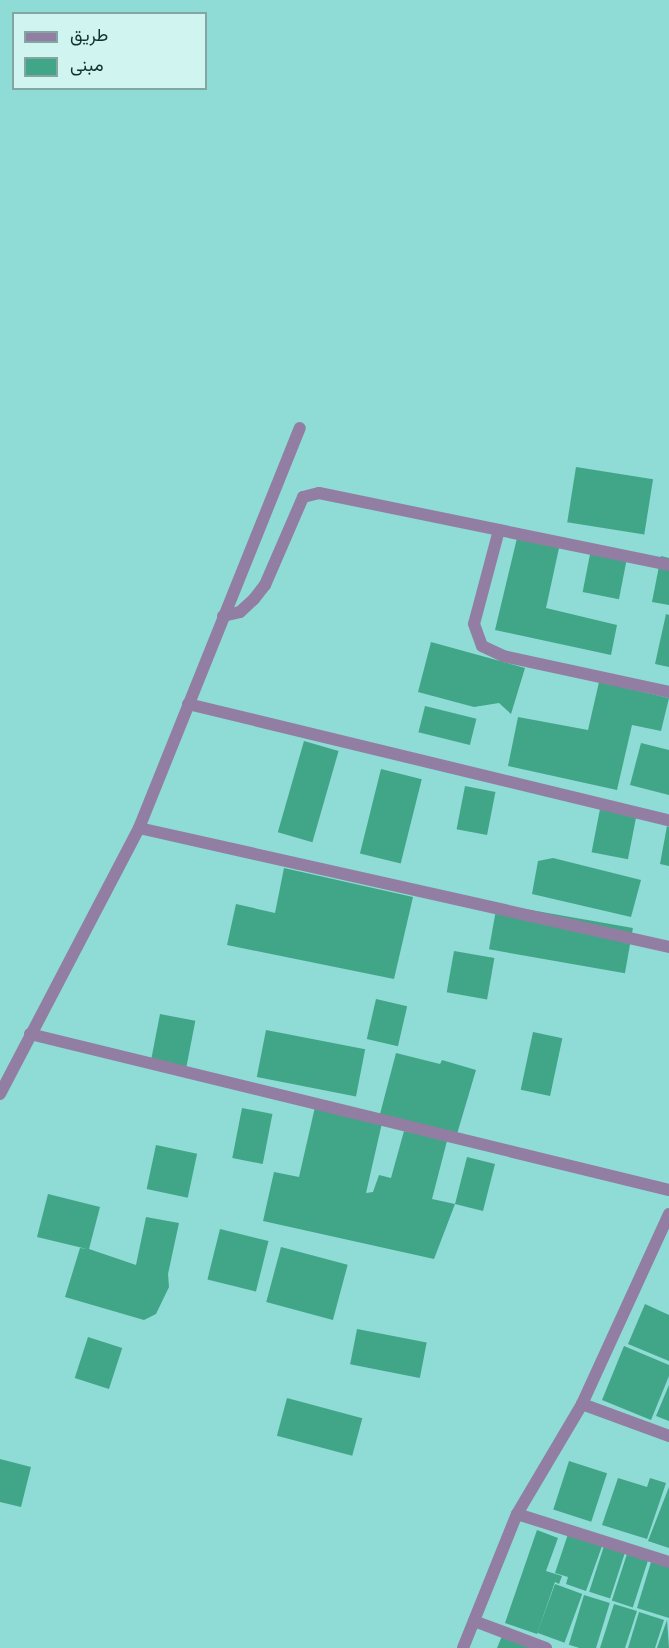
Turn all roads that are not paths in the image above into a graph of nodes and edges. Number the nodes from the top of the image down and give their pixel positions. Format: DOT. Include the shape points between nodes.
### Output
graph roads {
  1 [pos="300,428"];
  2 [pos="499,530"];
  3 [pos="669,566"];
  4 [pos="223,616"];
  5 [pos="669,692"];
  6 [pos="188,704"];
  7 [pos="669,820"];
  8 [pos="139,828"];
  9 [pos="669,946"];
  10 [pos="30,1034"];
  11 [pos="0,1094"];
  12 [pos="669,1190"];
  13 [pos="669,1214"];
  14 [pos="582,1404"];
  15 [pos="669,1436"];
  16 [pos="518,1514"];
  17 [pos="669,1562"];
  18 [pos="474,1621"];
  19 [pos="463,1648"];
  20 [pos="546,1648"];
  1 -- 4 [label="street"];
  2 -- 3 [label="street"];
  2 -- 4 [label="street" via="311,494 303,497 264,585 240,612"];
  2 -- 5 [label="street" via="474,624 482,646 503,656"];
  4 -- 6 [label="street"];
  6 -- 7 [label="street"];
  6 -- 8 [label="street"];
  8 -- 9 [label="street"];
  8 -- 10 [label="street"];
  10 -- 11 [label="street"];
  10 -- 12 [label="street"];
  13 -- 14 [label="street"];
  14 -- 15 [label="street"];
  14 -- 16 [label="street"];
  16 -- 17 [label="street"];
  16 -- 18 [label="street"];
  18 -- 19 [label="street"];
  18 -- 20 [label="street"];
}
